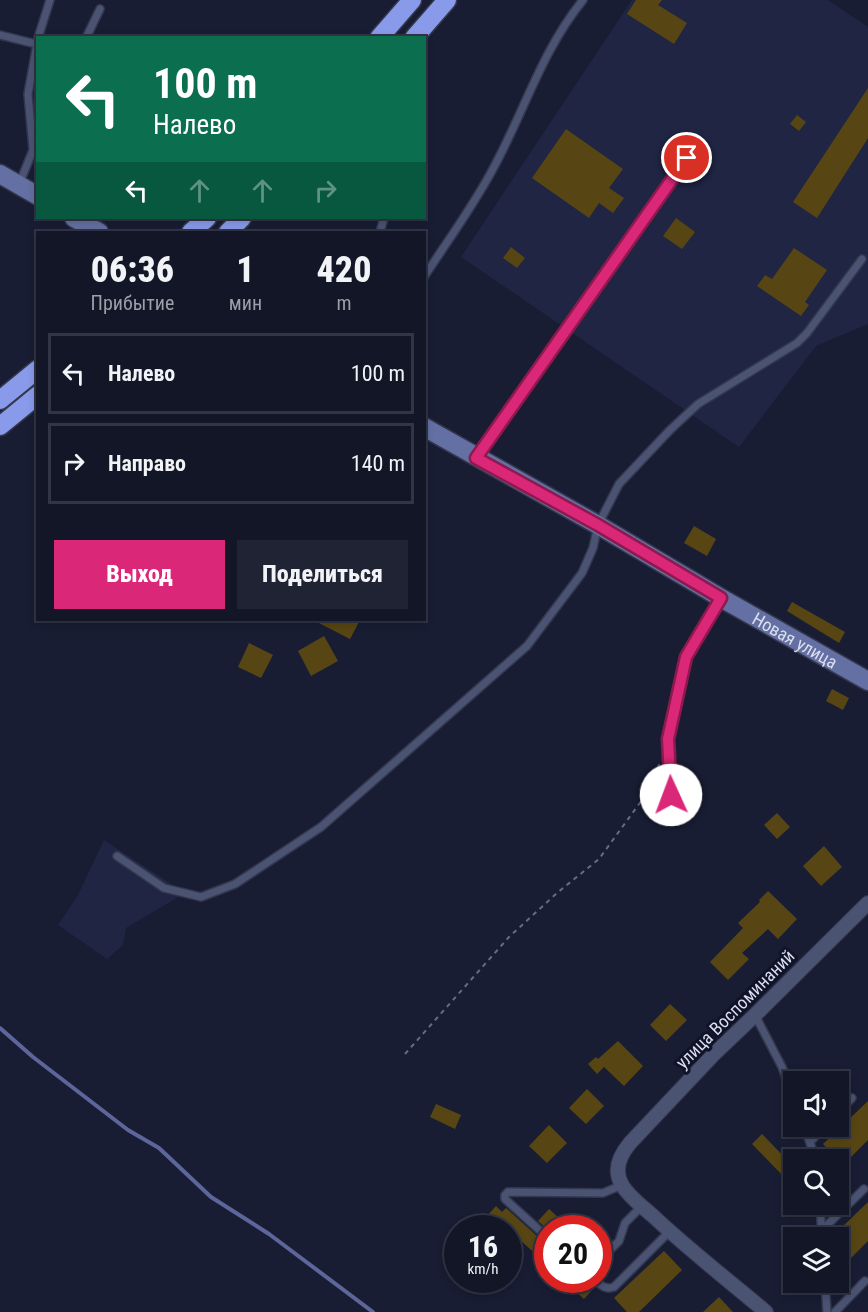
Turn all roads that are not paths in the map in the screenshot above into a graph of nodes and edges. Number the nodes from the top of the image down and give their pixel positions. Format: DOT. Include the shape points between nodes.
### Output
graph roads {
  1 [pos="50,0"];
  2 [pos="412,0"];
  3 [pos="447,0"];
  4 [pos="584,0"];
  5 [pos="100,9"];
  6 [pos="0,35"];
  7 [pos="38,36"];
  8 [pos="87,36"];
  9 [pos="381,36"];
  10 [pos="416,36"];
  11 [pos="36,40"];
  12 [pos="36,46"];
  13 [pos="36,142"];
  14 [pos="33,149"];
  15 [pos="687,158"];
  16 [pos="0,174"];
  17 [pos="19,185"];
  18 [pos="36,195"];
  19 [pos="76,219"];
  20 [pos="206,219"];
  21 [pos="97,231"];
  22 [pos="192,231"];
  23 [pos="862,259"];
  24 [pos="426,274"];
  25 [pos="36,371"];
  26 [pos="36,397"];
  27 [pos="0,400"];
  28 [pos="0,426"];
  29 [pos="426,428"];
  30 [pos="476,458"];
  31 [pos="598,525"];
  32 [pos="721,598"];
  33 [pos="868,681"];
  34 [pos="684,814"];
  35 [pos="117,856"];
  36 [pos="868,903"];
  37 [pos="755,1015"];
  38 [pos="784,1071"];
  39 [pos="852,1098"];
  40 [pos="849,1101"];
  41 [pos="808,1137"];
  42 [pos="815,1137"];
  43 [pos="810,1142"];
  44 [pos="812,1149"];
  45 [pos="622,1185"];
  46 [pos="864,1189"];
  47 [pos="642,1206"];
  48 [pos="534,1226"];
  49 [pos="828,1227"];
  50 [pos="669,1232"];
  51 [pos="612,1248"];
  52 [pos="865,1281"];
  53 [pos="612,1288"];
  54 [pos="826,1293"];
  55 [pos="766,1312"];
  56 [pos="828,1312"];
  57 [pos="835,1312"];
  1 -- 7 [label="lane"];
  2 -- 9 [label="highway"];
  3 -- 10 [label="highway"];
  4 -- 24 [label="lane" via="546,56 495,166"];
  5 -- 8 [label="lane"];
  6 -- 11 [label="lane"];
  12 -- 14 [label="lane" via="28,94"];
  13 -- 14 [label="lane"];
  14 -- 17 [label="lane"];
  15 -- 30 [label="lane"];
  16 -- 17 [label="main road"];
  17 -- 18 [label="main road"];
  19 -- 21 [label="main road"];
  20 -- 22 [label="highway"];
  23 -- 31 [label="lane" via="797,343 698,404 670,430 619,484"];
  25 -- 27 [label="highway"];
  26 -- 28 [label="highway"];
  29 -- 30 [label="main road, Новая улица"];
  30 -- 31 [label="main road, Новая улица"];
  31 -- 32 [label="main road, Новая улица"];
  31 -- 35 [label="lane" via="582,573 527,646 321,827 235,884 201,897 164,888"];
  32 -- 33 [label="main road, Новая улица"];
  32 -- 34 [label="lane" via="686,657 668,739 671,795"];
  36 -- 37 [label="street, улица Воспоминаний"];
  37 -- 38 [label="lane"];
  37 -- 45 [label="street, улица Воспоминаний" via="712,1055 621,1154 618,1162"];
  39 -- 40 [label="lane"];
  41 -- 43 [label="lane"];
  42 -- 43 [label="lane"];
  43 -- 44 [label="lane"];
  45 -- 47 [label="street"];
  45 -- 48 [label="lane" via="603,1193 508,1192 505,1199"];
  46 -- 49 [label="lane"];
  47 -- 50 [label="street"];
  47 -- 51 [label="lane" via="625,1223"];
  50 -- 53 [label="lane"];
  50 -- 55 [label="street"];
  52 -- 57 [label="lane"];
  54 -- 56 [label="lane"];
}
